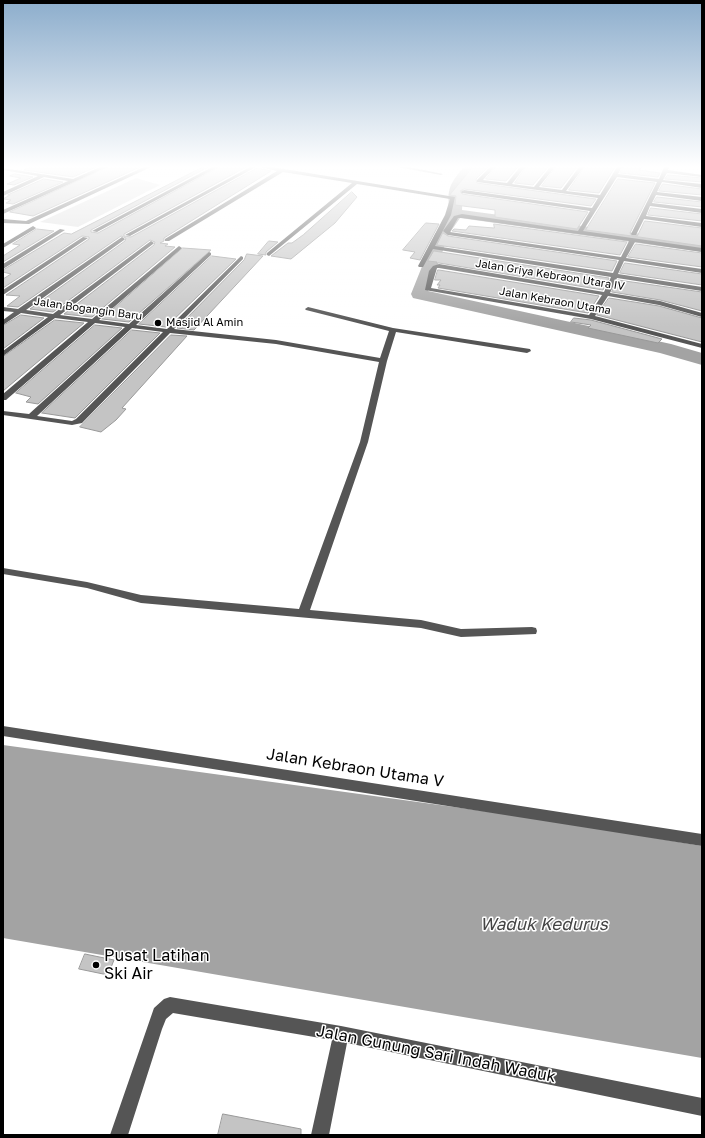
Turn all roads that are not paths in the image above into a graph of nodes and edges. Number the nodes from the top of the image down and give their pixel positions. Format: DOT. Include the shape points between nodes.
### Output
graph roads {
  1 [pos="31,220"];
  2 [pos="116,220"];
  3 [pos="156,220"];
  4 [pos="200,220"];
  5 [pos="310,220"];
  6 [pos="446,220"];
  7 [pos="454,220"];
  8 [pos="497,220"];
  9 [pos="539,220"];
  10 [pos="588,220"];
  11 [pos="641,220"];
  12 [pos="665,220"];
  13 [pos="4,222"];
  14 [pos="561,223"];
  15 [pos="576,225"];
  16 [pos="702,225"];
  17 [pos="33,228"];
  18 [pos="62,230"];
  19 [pos="582,230"];
  20 [pos="94,232"];
  21 [pos="128,235"];
  22 [pos="633,237"];
  23 [pos="84,238"];
  24 [pos="122,239"];
  25 [pos="167,240"];
  26 [pos="151,242"];
  27 [pos="702,244"];
  28 [pos="3,246"];
  29 [pos="431,247"];
  30 [pos="180,248"];
  31 [pos="702,250"];
  32 [pos="209,254"];
  33 [pos="269,254"];
  34 [pos="240,258"];
  35 [pos="622,260"];
  36 [pos="421,266"];
  37 [pos="436,266"];
  38 [pos="3,267"];
  39 [pos="702,271"];
  40 [pos="615,276"];
  41 [pos="702,289"];
  42 [pos="3,293"];
  43 [pos="606,294"];
  44 [pos="660,303"];
  45 [pos="3,309"];
  46 [pos="308,309"];
  47 [pos="702,309"];
  48 [pos="20,311"];
  49 [pos="54,315"];
  50 [pos="702,315"];
  51 [pos="591,317"];
  52 [pos="94,321"];
  53 [pos="3,323"];
  54 [pos="132,326"];
  55 [pos="393,330"];
  56 [pos="169,331"];
  57 [pos="702,346"];
  58 [pos="527,351"];
  59 [pos="3,354"];
  60 [pos="384,360"];
  61 [pos="3,398"];
  62 [pos="3,413"];
  63 [pos="31,417"];
  64 [pos="3,571"];
  65 [pos="307,614"];
  66 [pos="532,631"];
  67 [pos="3,731"];
  68 [pos="702,840"];
  69 [pos="341,1034"];
  70 [pos="702,1107"];
  71 [pos="119,1135"];
  72 [pos="320,1135"];
  1 -- 13 [label="street"];
  2 -- 20 [label="street"];
  3 -- 21 [label="street"];
  4 -- 25 [label="street"];
  5 -- 33 [label="street"];
  6 -- 29 [label="street"];
  7 -- 35 [label="street" via="446,231 448,233"];
  8 -- 19 [label="street"];
  9 -- 14 [label="street"];
  10 -- 19 [label="street"];
  11 -- 22 [label="street"];
  12 -- 16 [label="street"];
  15 -- 19 [label="street"];
  17 -- 28 [label="street"];
  18 -- 38 [label="street"];
  19 -- 22 [label="street"];
  22 -- 27 [label="street"];
  22 -- 31 [label="street"];
  22 -- 35 [label="street"];
  23 -- 42 [label="street"];
  24 -- 48 [label="street"];
  26 -- 49 [label="street"];
  29 -- 36 [label="street"];
  29 -- 40 [label="street"];
  30 -- 52 [label="street"];
  32 -- 54 [label="street"];
  34 -- 56 [label="street"];
  35 -- 39 [label="street"];
  35 -- 40 [label="street"];
  37 -- 43 [label="street, Jalan Griya Kebraon Utara IV"];
  37 -- 51 [label="street, Jalan Kebraon Utama" via="427,289"];
  40 -- 41 [label="street"];
  40 -- 43 [label="street"];
  43 -- 44 [label="street, Jalan Griya Kebraon Utara IV"];
  43 -- 51 [label="street"];
  44 -- 47 [label="street, Jalan Griya Kebraon Utara IV"];
  44 -- 50 [label="street, Jalan Griya Kebraon Utara IV"];
  45 -- 48 [label="street, Jalan Bogangin Baru"];
  46 -- 55 [label="street"];
  48 -- 49 [label="street, Jalan Bogangin Baru"];
  48 -- 53 [label="street"];
  49 -- 52 [label="street, Jalan Bogangin Baru"];
  49 -- 59 [label="street"];
  51 -- 57 [label="street, Jalan Kebraon Utama"];
  52 -- 54 [label="street, Jalan Bogangin Baru"];
  52 -- 61 [label="street"];
  54 -- 56 [label="street, Jalan Bogangin Baru"];
  54 -- 63 [label="street"];
  55 -- 58 [label="street"];
  55 -- 60 [label="street"];
  56 -- 60 [label="street, Jalan Bogangin Baru" via="276,342"];
  56 -- 63 [label="street" via="79,421"];
  60 -- 65 [label="street" via="364,442"];
  62 -- 63 [label="street"];
  64 -- 65 [label="street" via="87,585 141,599"];
  65 -- 66 [label="street" via="421,624 461,633"];
  67 -- 68 [label="street, Jalan Kebraon Utama V"];
  69 -- 70 [label="street, Jalan Gunung Sari Indah Waduk"];
  69 -- 71 [label="street, Jalan Gunung Sari Indah Waduk" via="170,1005 160,1014 154,1029"];
  69 -- 72 [label="street"];
}
